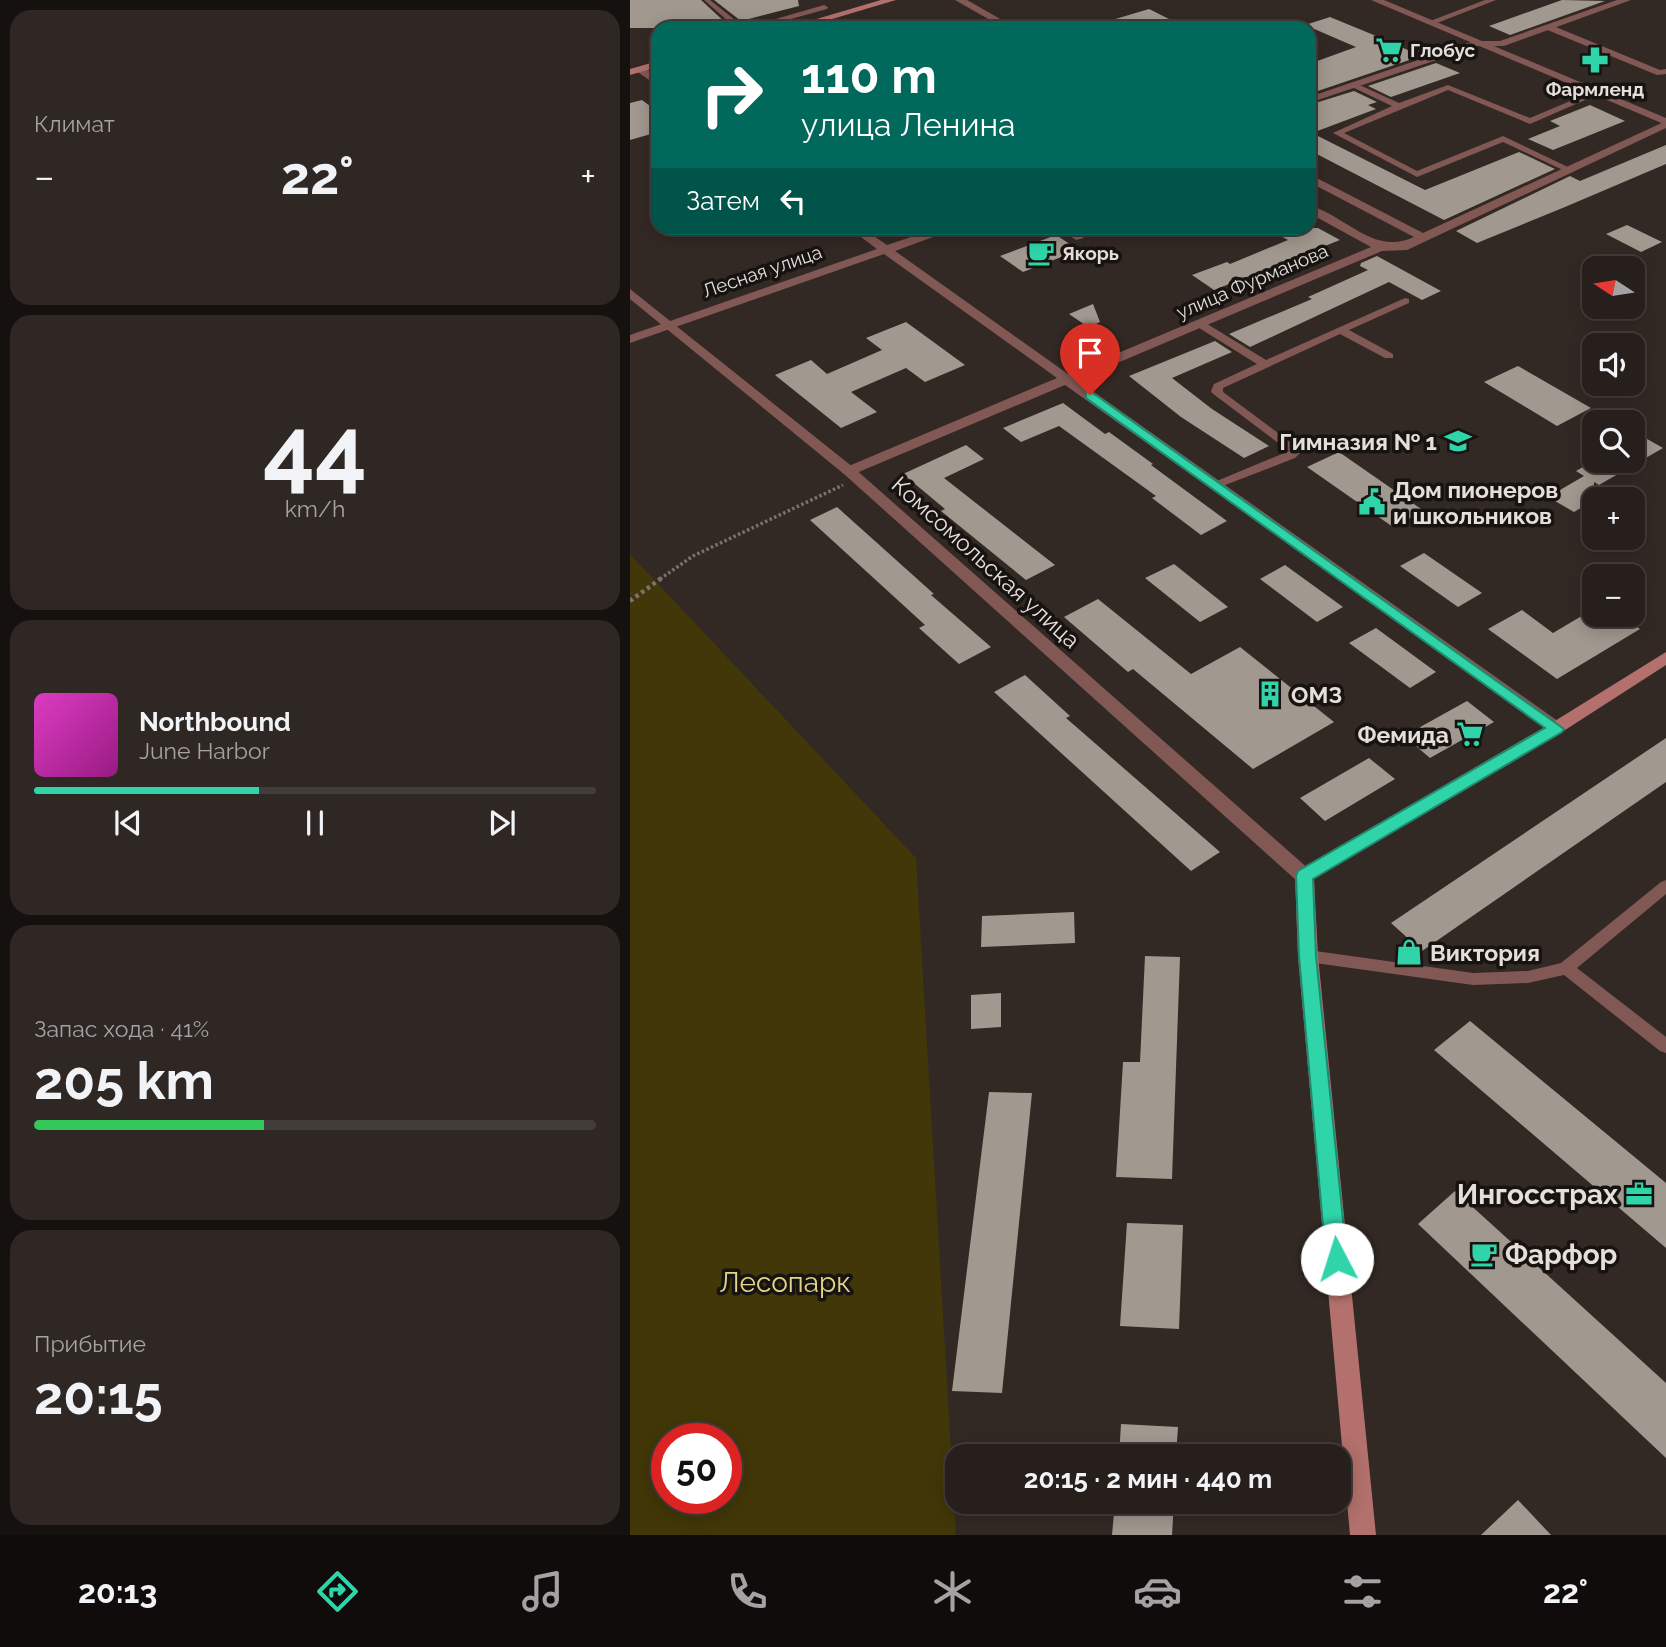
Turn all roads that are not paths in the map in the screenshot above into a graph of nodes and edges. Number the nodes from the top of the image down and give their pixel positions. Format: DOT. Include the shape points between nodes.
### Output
graph roads {
  1 [pos="891,0"];
  2 [pos="960,0"];
  3 [pos="1376,0"];
  4 [pos="1492,0"];
  5 [pos="1626,0"];
  6 [pos="707,1"];
  7 [pos="824,7"];
  8 [pos="732,21"];
  9 [pos="774,21"];
  10 [pos="816,21"];
  11 [pos="998,21"];
  12 [pos="1429,23"];
  13 [pos="1548,27"];
  14 [pos="1477,43"];
  15 [pos="635,71"];
  16 [pos="1666,71"];
  17 [pos="651,79"];
  18 [pos="1353,84"];
  19 [pos="1597,93"];
  20 [pos="1316,97"];
  21 [pos="1399,106"];
  22 [pos="1666,123"];
  23 [pos="1569,169"];
  24 [pos="1316,181"];
  25 [pos="1316,212"];
  26 [pos="865,235"];
  27 [pos="926,235"];
  28 [pos="1074,235"];
  29 [pos="1422,237"];
  30 [pos="1079,238"];
  31 [pos="1380,247"];
  32 [pos="885,249"];
  33 [pos="630,293"];
  34 [pos="1405,301"];
  35 [pos="1200,324"];
  36 [pos="667,325"];
  37 [pos="1340,330"];
  38 [pos="630,339"];
  39 [pos="1390,356"];
  40 [pos="1264,364"];
  41 [pos="1069,380"];
  42 [pos="853,474"];
  43 [pos="1216,485"];
  44 [pos="1666,657"];
  45 [pos="1556,729"];
  46 [pos="1304,876"];
  47 [pos="1666,886"];
  48 [pos="1308,956"];
  49 [pos="1566,968"];
  50 [pos="1666,1045"];
  51 [pos="1363,1535"];
  1 -- 10 [label="main road"];
  2 -- 11 [label="street"];
  3 -- 12 [label="street"];
  4 -- 12 [label="lane"];
  5 -- 13 [label="street"];
  6 -- 8 [label="lane"];
  7 -- 9 [label="lane"];
  12 -- 14 [label="street"];
  13 -- 14 [label="street" via="1501,44"];
  13 -- 16 [label="lane" via="1660,73"];
  14 -- 18 [label="street"];
  14 -- 19 [label="street"];
  15 -- 17 [label="street"];
  18 -- 20 [label="street"];
  18 -- 21 [label="lane"];
  19 -- 21 [label="lane" via="1530,121 1448,87"];
  19 -- 22 [label="street"];
  21 -- 23 [label="lane" via="1337,134 1417,174 1503,139"];
  22 -- 23 [label="street, улица Фурманова"];
  23 -- 29 [label="street, улица Фурманова"];
  24 -- 29 [label="street"];
  25 -- 31 [label="street"];
  26 -- 32 [label="street"];
  27 -- 32 [label="street, Лесная улица"];
  28 -- 30 [label="lane"];
  29 -- 31 [label="street, улица Фурманова" via="1403,247"];
  31 -- 35 [label="street, улица Фурманова"];
  32 -- 36 [label="street, Лесная улица"];
  32 -- 41 [label="street"];
  33 -- 36 [label="street, Комсомольская улица"];
  34 -- 37 [label="lane"];
  35 -- 40 [label="lane"];
  35 -- 41 [label="street, улица Фурманова"];
  36 -- 38 [label="street, Лесная улица"];
  36 -- 42 [label="street, Комсомольская улица"];
  37 -- 39 [label="lane"];
  37 -- 40 [label="lane"];
  40 -- 43 [label="lane" via="1221,383 1216,391 1296,453"];
  41 -- 42 [label="street, улица Фурманова"];
  41 -- 43 [label="street"];
  42 -- 46 [label="street, Комсомольская улица"];
  43 -- 45 [label="street"];
  44 -- 45 [label="main road"];
  45 -- 46 [label="main road"];
  46 -- 48 [label="main road"];
  47 -- 49 [label="lane"];
  48 -- 49 [label="lane" via="1473,979 1528,977"];
  48 -- 51 [label="main road"];
  49 -- 50 [label="lane"];
}
